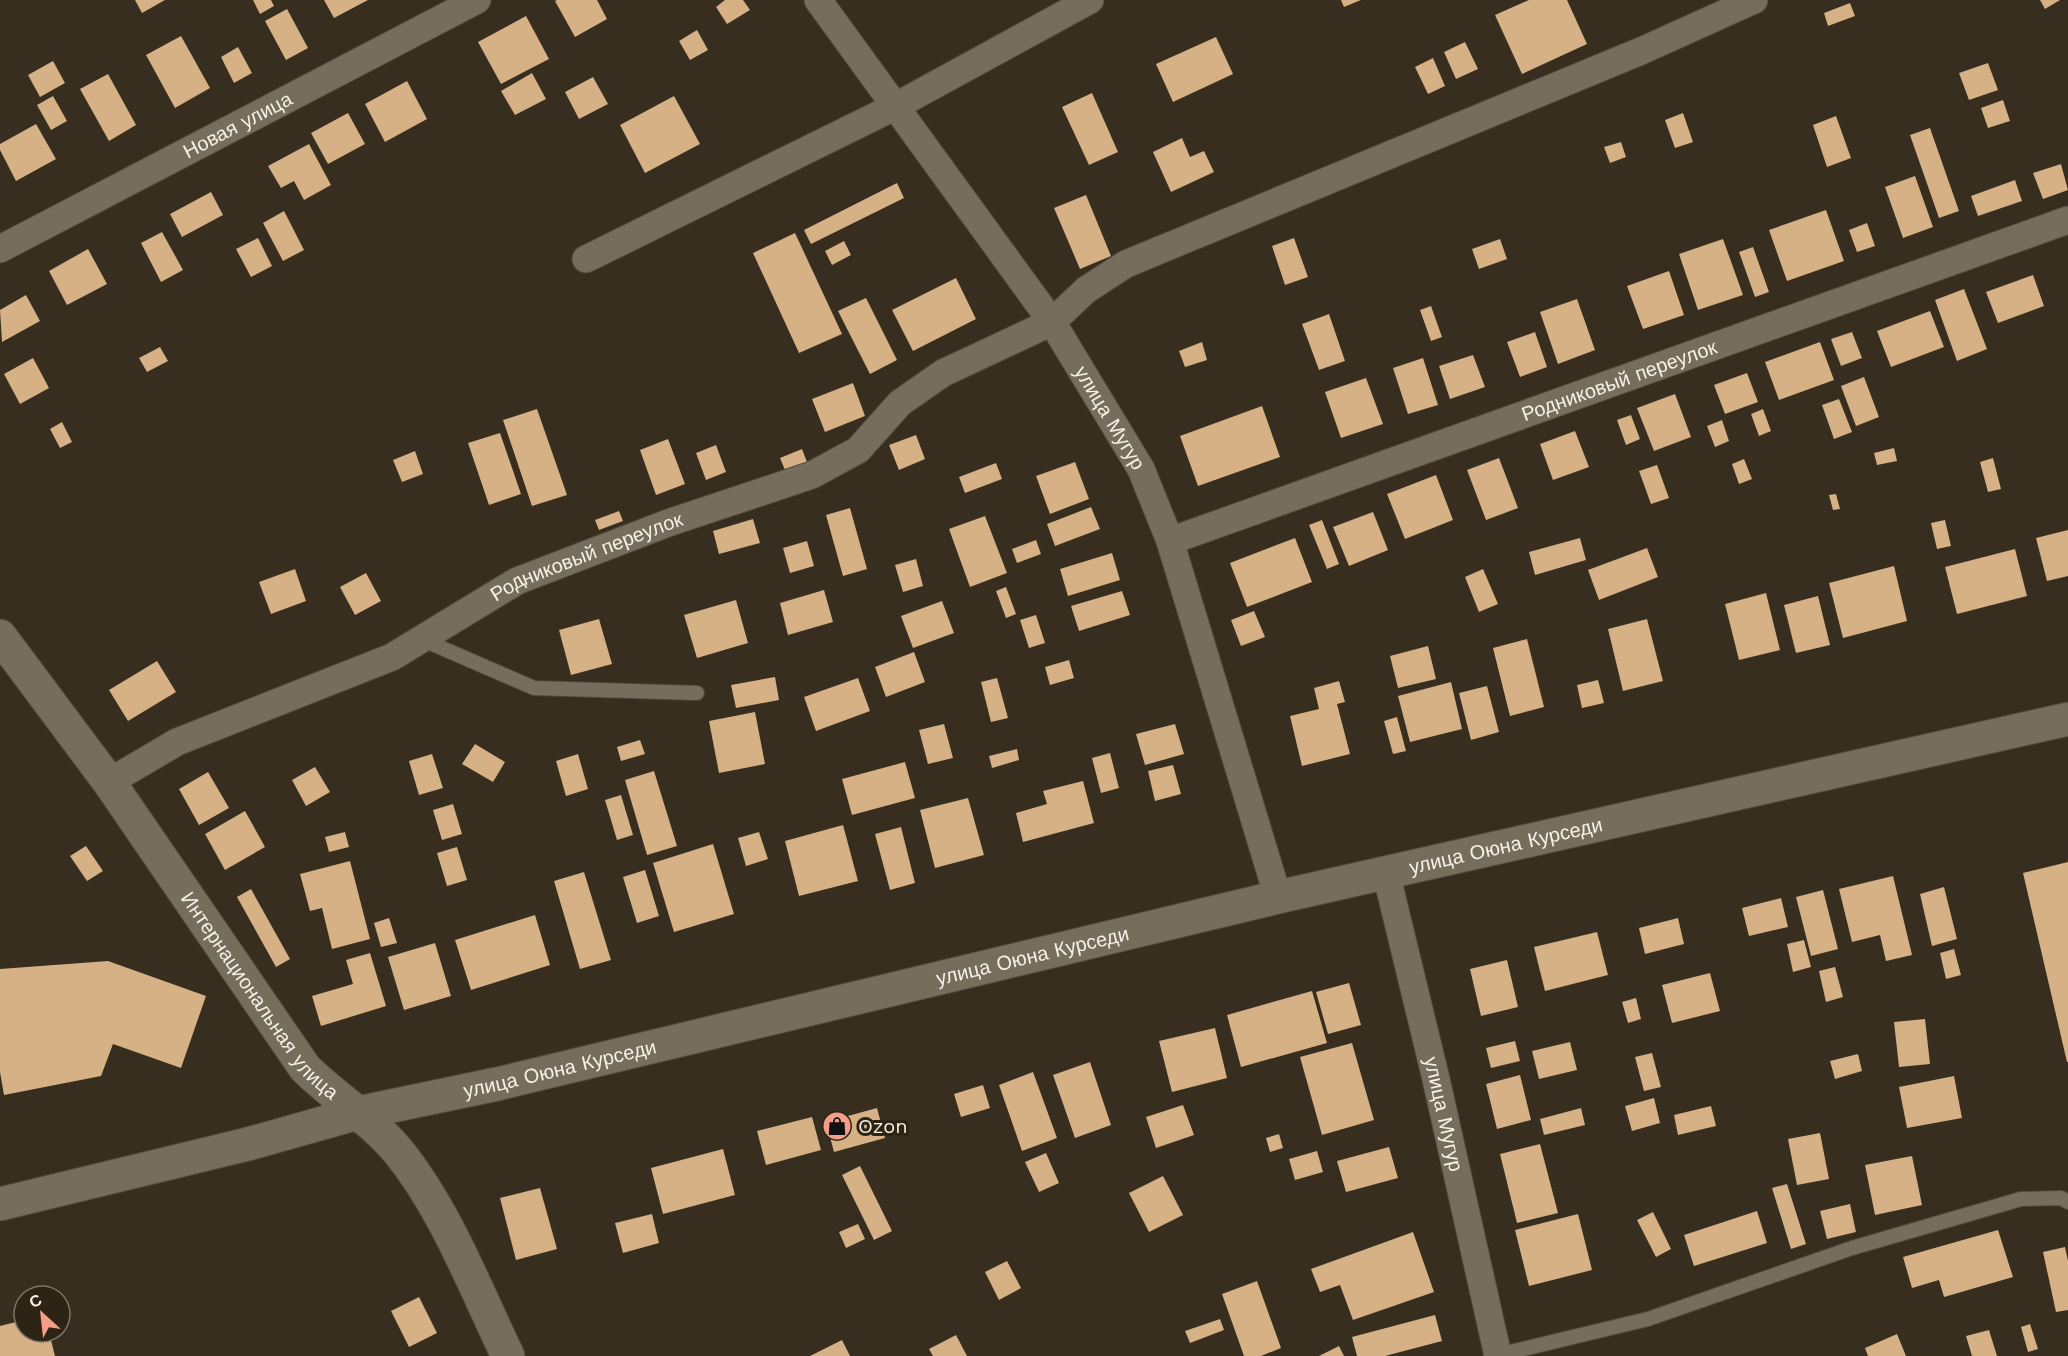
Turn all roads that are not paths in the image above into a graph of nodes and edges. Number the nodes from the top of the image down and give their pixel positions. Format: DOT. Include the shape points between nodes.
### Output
graph roads {
  1 [pos="477,0"];
  2 [pos="818,0"];
  3 [pos="1090,0"];
  4 [pos="1754,0"];
  5 [pos="896,106"];
  6 [pos="2068,220"];
  7 [pos="0,249"];
  8 [pos="586,259"];
  9 [pos="1052,322"];
  10 [pos="1170,541"];
  11 [pos="0,636"];
  12 [pos="421,639"];
  13 [pos="697,693"];
  14 [pos="2068,719"];
  15 [pos="109,782"];
  16 [pos="1386,873"];
  17 [pos="1278,897"];
  18 [pos="358,1113"];
  19 [pos="2068,1202"];
  20 [pos="0,1204"];
  21 [pos="508,1356"];
  22 [pos="1498,1356"];
  1 -- 7 [label="street, Новая улица"];
  2 -- 5 [label="street, улица Мугур"];
  3 -- 5 [label="street"];
  4 -- 9 [label="street, Родниковый переулок" via="1641,51 1126,264 1086,290"];
  5 -- 8 [label="street"];
  5 -- 9 [label="street, улица Мугур"];
  6 -- 10 [label="street, Родниковый переулок"];
  9 -- 10 [label="street, улица Мугур" via="1141,469"];
  9 -- 12 [label="street, Родниковый переулок" via="943,373 900,403 858,450 812,475 668,523 517,581"];
  10 -- 17 [label="street, улица Мугур"];
  11 -- 15 [label="street, Интернациональная улица"];
  12 -- 13 [label="lane" via="534,688"];
  12 -- 15 [label="street, Родниковый переулок" via="392,657 177,742"];
  14 -- 16 [label="street, улица Оюна Курседи"];
  15 -- 18 [label="street, Интернациональная улица" via="305,1068 328,1092"];
  16 -- 17 [label="street, улица Оюна Курседи"];
  16 -- 22 [label="street, улица Мугур"];
  17 -- 18 [label="street, улица Оюна Курседи" via="508,1081"];
  18 -- 20 [label="street, улица Оюна Курседи"];
  18 -- 21 [label="street, Интернациональная улица" via="396,1149 426,1188"];
  19 -- 22 [label="lane" via="2061,1198 2021,1198 1852,1248 1648,1319"];
}
